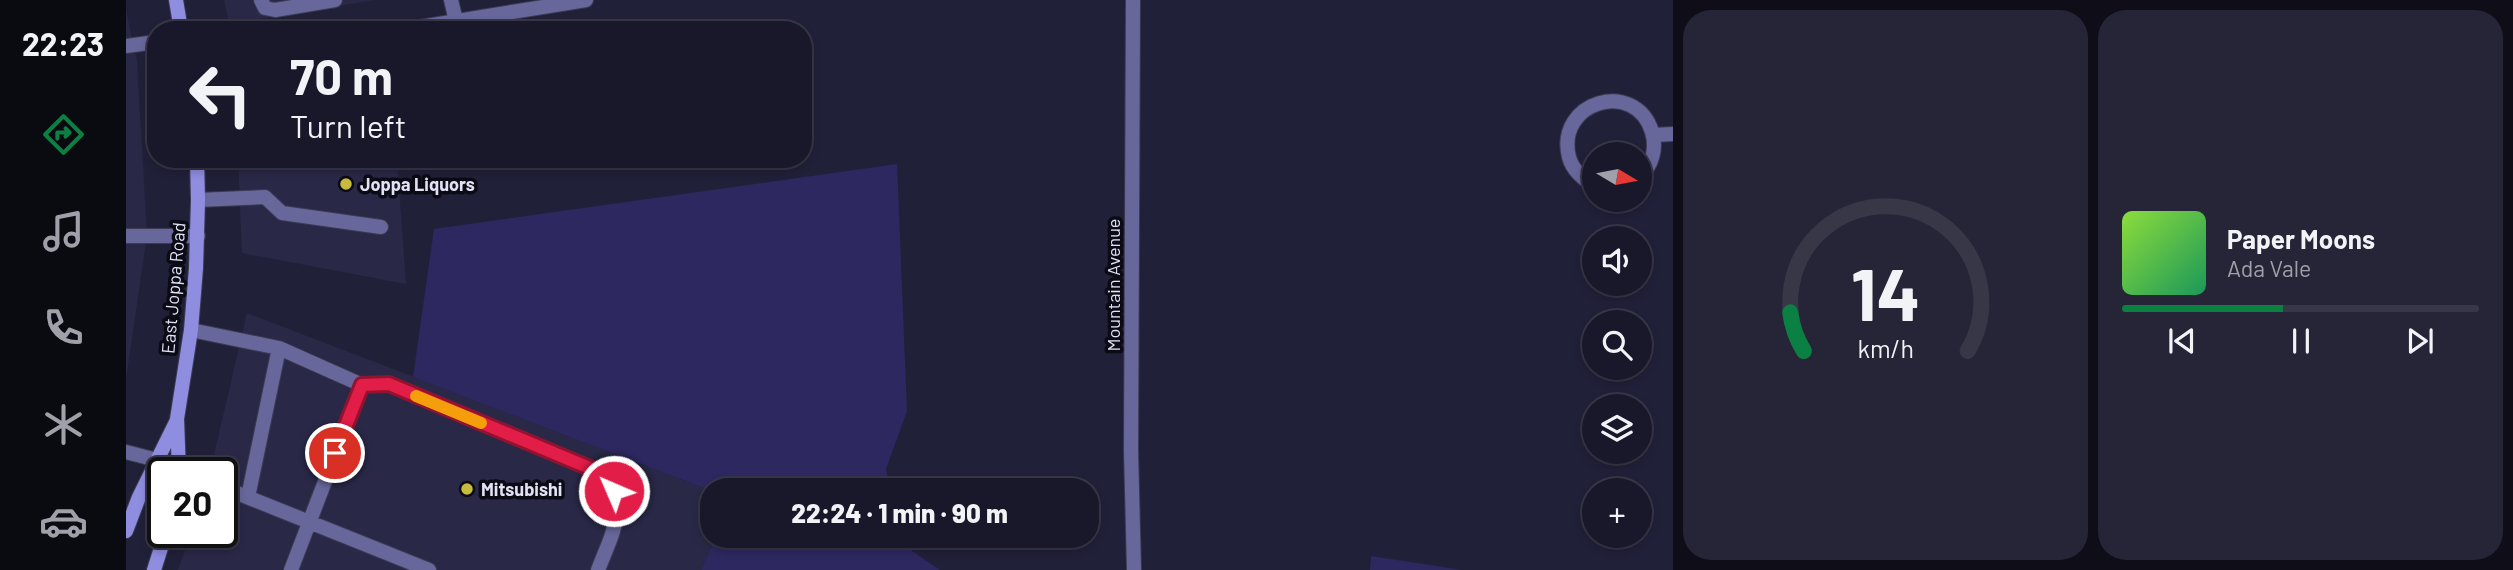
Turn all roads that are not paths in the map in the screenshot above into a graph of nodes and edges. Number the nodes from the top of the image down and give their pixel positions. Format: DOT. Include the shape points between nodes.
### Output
graph roads {
  1 [pos="176,0"];
  2 [pos="261,0"];
  3 [pos="335,0"];
  4 [pos="451,0"];
  5 [pos="586,0"];
  6 [pos="1133,0"];
  7 [pos="180,21"];
  8 [pos="456,21"];
  9 [pos="147,43"];
  10 [pos="126,46"];
  11 [pos="1673,134"];
  12 [pos="1654,135"];
  13 [pos="1652,157"];
  14 [pos="197,168"];
  15 [pos="1582,177"];
  16 [pos="198,200"];
  17 [pos="381,227"];
  18 [pos="126,236"];
  19 [pos="198,236"];
  20 [pos="191,330"];
  21 [pos="279,348"];
  22 [pos="362,385"];
  23 [pos="177,419"];
  24 [pos="126,452"];
  25 [pos="147,457"];
  26 [pos="158,457"];
  27 [pos="181,457"];
  28 [pos="147,483"];
  29 [pos="238,493"];
  30 [pos="248,497"];
  31 [pos="308,521"];
  32 [pos="126,531"];
  33 [pos="161,548"];
  34 [pos="155,570"];
  35 [pos="291,570"];
  36 [pos="429,570"];
  37 [pos="598,570"];
  38 [pos="1134,570"];
  1 -- 7 [label="main road"];
  2 -- 3 [label="street" via="265,8 275,10"];
  4 -- 8 [label="street"];
  5 -- 8 [label="street"];
  6 -- 38 [label="street, Mountain Avenue"];
  9 -- 10 [label="street"];
  11 -- 12 [label="street"];
  12 -- 13 [label="street"];
  12 -- 15 [label="street" via="1649,122 1627,104 1612,101 1585,109 1575,120 1567,148 1570,162"];
  14 -- 16 [label="main road, East Joppa Road"];
  16 -- 17 [label="street" via="265,197 282,213"];
  16 -- 19 [label="main road, East Joppa Road"];
  18 -- 19 [label="street"];
  19 -- 20 [label="main road, East Joppa Road"];
  20 -- 21 [label="street"];
  20 -- 23 [label="main road, East Joppa Road"];
  21 -- 22 [label="street"];
  21 -- 30 [label="street"];
  22 -- 31 [label="street"];
  22 -- 37 [label="street" via="389,384 604,474 614,491 618,517"];
  23 -- 26 [label="main road, East Joppa Road"];
  23 -- 27 [label="main road, East Joppa Road"];
  24 -- 25 [label="street"];
  28 -- 32 [label="main road, East Joppa Road"];
  29 -- 30 [label="street"];
  30 -- 31 [label="street"];
  31 -- 35 [label="street"];
  31 -- 36 [label="street"];
  33 -- 34 [label="main road"];
}
